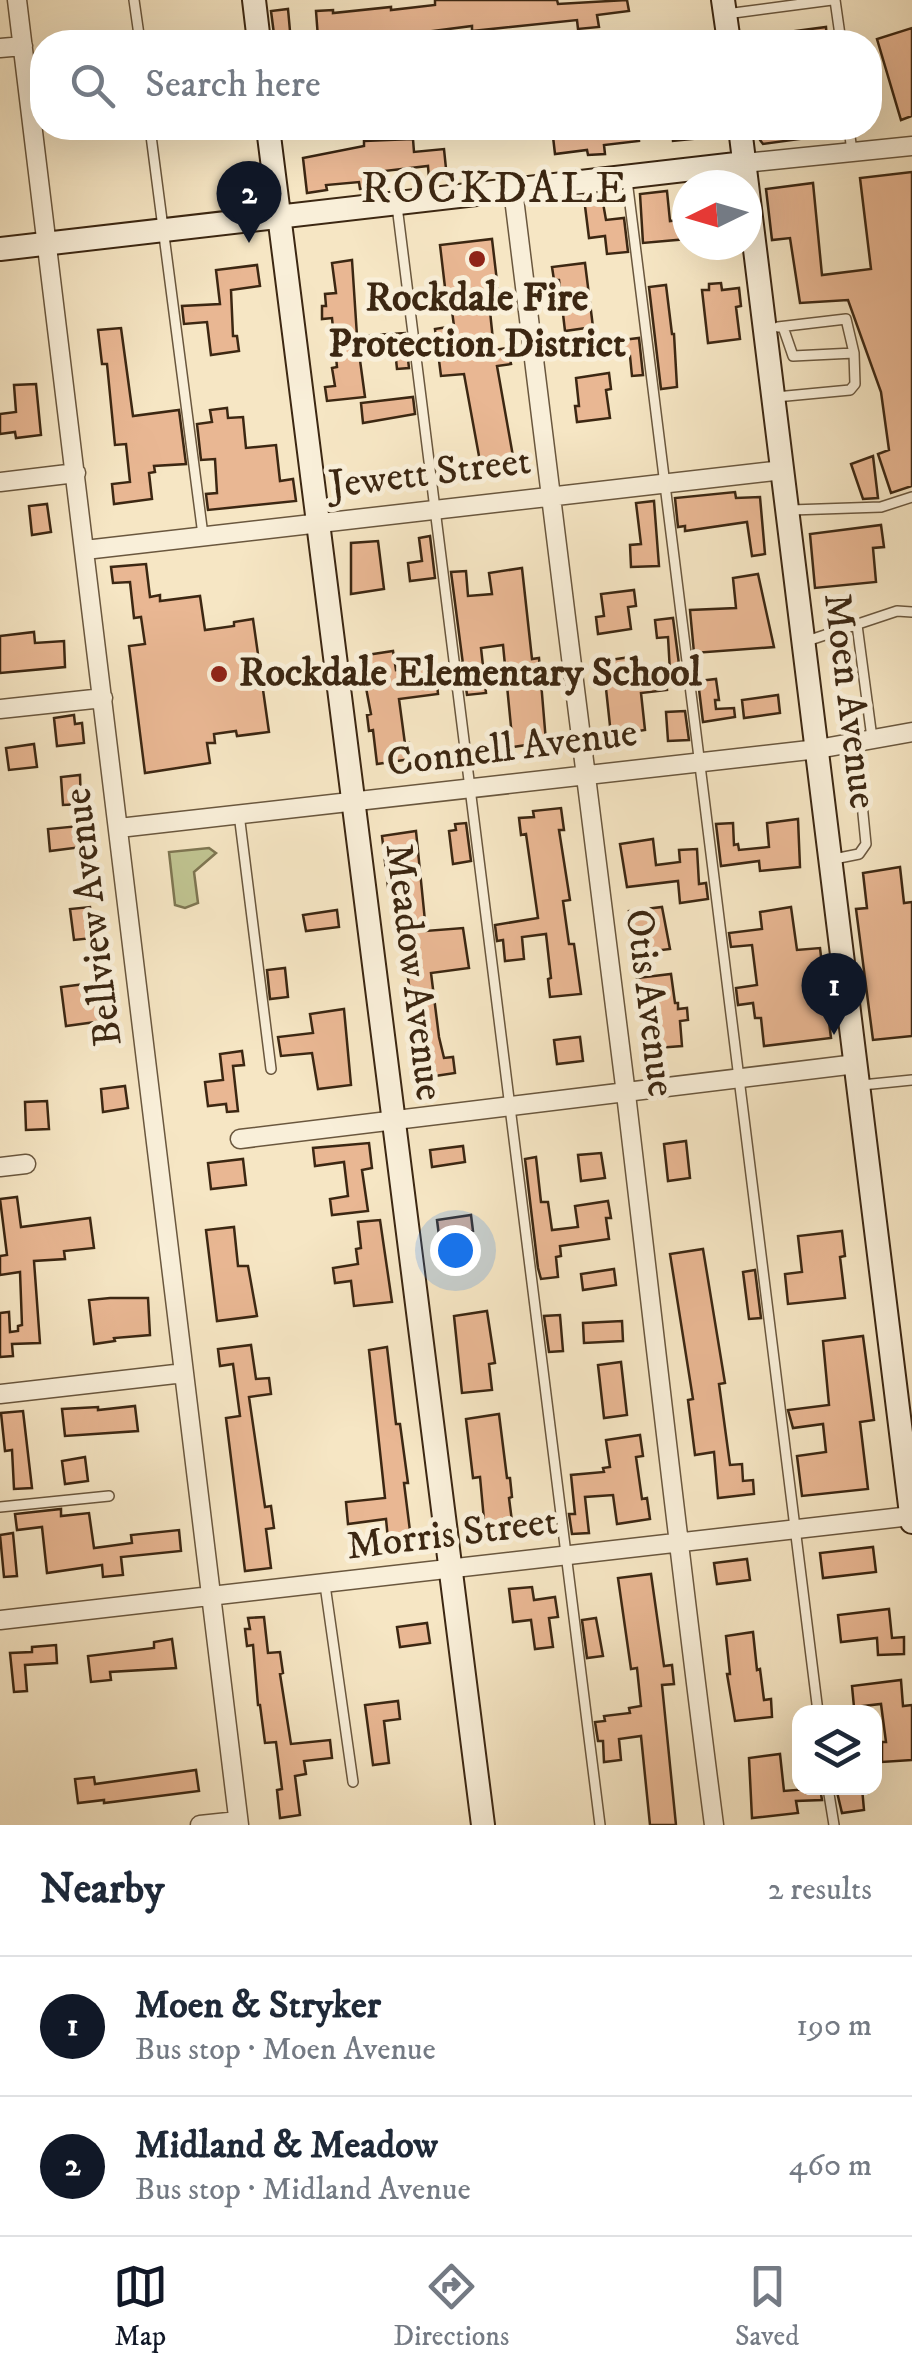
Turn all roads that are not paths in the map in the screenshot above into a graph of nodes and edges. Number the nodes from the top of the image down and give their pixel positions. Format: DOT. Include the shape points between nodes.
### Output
graph roads {
  1 [pos="17,0"];
  2 [pos="134,0"];
  3 [pos="254,0"];
  4 [pos="834,0"];
  5 [pos="724,7"];
  6 [pos="138,30"];
  7 [pos="257,30"];
  8 [pos="838,30"];
  9 [pos="23,46"];
  10 [pos="0,48"];
  11 [pos="30,101"];
  12 [pos="35,140"];
  13 [pos="152,140"];
  14 [pos="269,140"];
  15 [pos="742,140"];
  16 [pos="850,140"];
  17 [pos="912,146"];
  18 [pos="852,152"];
  19 [pos="745,164"];
  20 [pos="627,177"];
  21 [pos="513,190"];
  22 [pos="396,204"];
  23 [pos="278,217"];
  24 [pos="163,230"];
  25 [pos="48,244"];
  26 [pos="0,249"];
  27 [pos="774,328"];
  28 [pos="854,353"];
  29 [pos="774,397"];
  30 [pos="783,470"];
  31 [pos="76,474"];
  32 [pos="0,482"];
  33 [pos="663,482"];
  34 [pos="548,496"];
  35 [pos="912,497"];
  36 [pos="435,508"];
  37 [pos="788,510"];
  38 [pos="318,523"];
  39 [pos="203,534"];
  40 [pos="85,550"];
  41 [pos="912,612"];
  42 [pos="857,625"];
  43 [pos="804,642"];
  44 [pos="103,698"];
  45 [pos="0,709"];
  46 [pos="912,732"];
  47 [pos="864,739"];
  48 [pos="818,749"];
  49 [pos="700,762"];
  50 [pos="584,776"];
  51 [pos="470,789"];
  52 [pos="354,802"];
  53 [pos="239,814"];
  54 [pos="118,828"];
  55 [pos="831,860"];
  56 [pos="271,1069"];
  57 [pos="858,1075"];
  58 [pos="737,1078"];
  59 [pos="912,1080"];
  60 [pos="626,1091"];
  61 [pos="510,1105"];
  62 [pos="394,1118"];
  63 [pos="240,1139"];
  64 [pos="26,1164"];
  65 [pos="0,1166"];
  66 [pos="184,1373"];
  67 [pos="0,1394"];
  68 [pos="109,1496"];
  69 [pos="0,1507"];
  70 [pos="912,1519"];
  71 [pos="793,1530"];
  72 [pos="677,1544"];
  73 [pos="566,1557"];
  74 [pos="450,1571"];
  75 [pos="325,1585"];
  76 [pos="212,1597"];
  77 [pos="0,1620"];
  78 [pos="817,1705"];
  79 [pos="353,1782"];
  80 [pos="829,1795"];
  81 [pos="239,1823"];
  82 [pos="200,1825"];
  83 [pos="483,1825"];
  84 [pos="600,1825"];
  85 [pos="714,1825"];
  86 [pos="834,1825"];
  1 -- 9 [label="street, Bellview Avenue"];
  2 -- 6 [label="lane"];
  3 -- 7 [label="street"];
  4 -- 5 [label="lane"];
  4 -- 8 [label="lane"];
  9 -- 10 [label="street"];
  9 -- 11 [label="street, Bellview Avenue"];
  12 -- 25 [label="street, Bellview Avenue"];
  13 -- 24 [label="lane"];
  14 -- 23 [label="street, Meadow Avenue"];
  15 -- 19 [label="street, Moen Avenue"];
  16 -- 18 [label="lane"];
  17 -- 18 [label="street"];
  18 -- 19 [label="street"];
  19 -- 20 [label="street"];
  19 -- 27 [label="street, Moen Avenue"];
  20 -- 21 [label="street"];
  20 -- 33 [label="lane"];
  21 -- 22 [label="street"];
  21 -- 34 [label="street, Otis Avenue"];
  22 -- 23 [label="street"];
  22 -- 36 [label="lane"];
  23 -- 24 [label="street"];
  23 -- 38 [label="street, Meadow Avenue"];
  24 -- 25 [label="street"];
  24 -- 39 [label="lane"];
  25 -- 26 [label="street"];
  25 -- 31 [label="street, Bellview Avenue"];
  27 -- 28 [label="lane" via="793,356"];
  27 -- 28 [label="lane" via="846,319"];
  27 -- 29 [label="street, Moen Avenue"];
  28 -- 29 [label="lane" via="850,390"];
  29 -- 30 [label="street, Moen Avenue"];
  30 -- 33 [label="street, Jewett Street"];
  30 -- 37 [label="street, Moen Avenue"];
  31 -- 32 [label="street"];
  31 -- 40 [label="street, Bellview Avenue"];
  33 -- 34 [label="street, Jewett Street"];
  33 -- 49 [label="lane"];
  34 -- 36 [label="street, Jewett Street"];
  34 -- 50 [label="street, Otis Avenue"];
  35 -- 37 [label="lane" via="881,507"];
  36 -- 38 [label="street, Jewett Street"];
  36 -- 51 [label="lane"];
  37 -- 43 [label="street, Moen Avenue"];
  38 -- 39 [label="street, Jewett Street"];
  38 -- 52 [label="street, Meadow Avenue"];
  39 -- 40 [label="street, Jewett Street"];
  40 -- 44 [label="street, Bellview Avenue"];
  41 -- 42 [label="lane"];
  42 -- 43 [label="lane"];
  42 -- 47 [label="lane"];
  43 -- 48 [label="street, Moen Avenue"];
  44 -- 45 [label="street"];
  44 -- 54 [label="street, Bellview Avenue"];
  46 -- 47 [label="street, Connell Avenue"];
  47 -- 48 [label="street, Connell Avenue"];
  47 -- 55 [label="lane" via="866,844 860,854"];
  48 -- 49 [label="street, Connell Avenue"];
  48 -- 55 [label="street, Moen Avenue"];
  49 -- 50 [label="street, Connell Avenue"];
  49 -- 58 [label="lane"];
  50 -- 51 [label="street, Connell Avenue"];
  50 -- 60 [label="street, Otis Avenue"];
  51 -- 52 [label="street, Connell Avenue"];
  51 -- 61 [label="lane"];
  52 -- 53 [label="street, Connell Avenue"];
  52 -- 62 [label="street, Meadow Avenue"];
  53 -- 54 [label="street, Connell Avenue"];
  53 -- 56 [label="lane"];
  54 -- 66 [label="street, Bellview Avenue"];
  55 -- 57 [label="street, Moen Avenue"];
  57 -- 58 [label="street"];
  57 -- 59 [label="lane"];
  57 -- 70 [label="street, Moen Avenue"];
  58 -- 60 [label="street"];
  58 -- 71 [label="lane"];
  60 -- 61 [label="street"];
  60 -- 72 [label="street, Otis Avenue"];
  61 -- 62 [label="street"];
  61 -- 73 [label="lane"];
  62 -- 63 [label="street"];
  62 -- 74 [label="street, Meadow Avenue"];
  64 -- 65 [label="street"];
  66 -- 67 [label="street"];
  66 -- 76 [label="street, Bellview Avenue"];
  68 -- 69 [label="lane"];
  70 -- 71 [label="street, Morris Street"];
  71 -- 72 [label="street, Morris Street"];
  71 -- 78 [label="lane"];
  72 -- 73 [label="street, Morris Street"];
  72 -- 85 [label="street, Otis Avenue"];
  73 -- 74 [label="street, Morris Street"];
  73 -- 84 [label="lane"];
  74 -- 75 [label="street, Morris Street"];
  74 -- 83 [label="street, Meadow Avenue"];
  75 -- 76 [label="street, Morris Street"];
  75 -- 79 [label="lane"];
  76 -- 77 [label="street, Morris Street"];
  76 -- 81 [label="street, Bellview Avenue"];
  80 -- 86 [label="lane"];
  81 -- 82 [label="street"];
}
